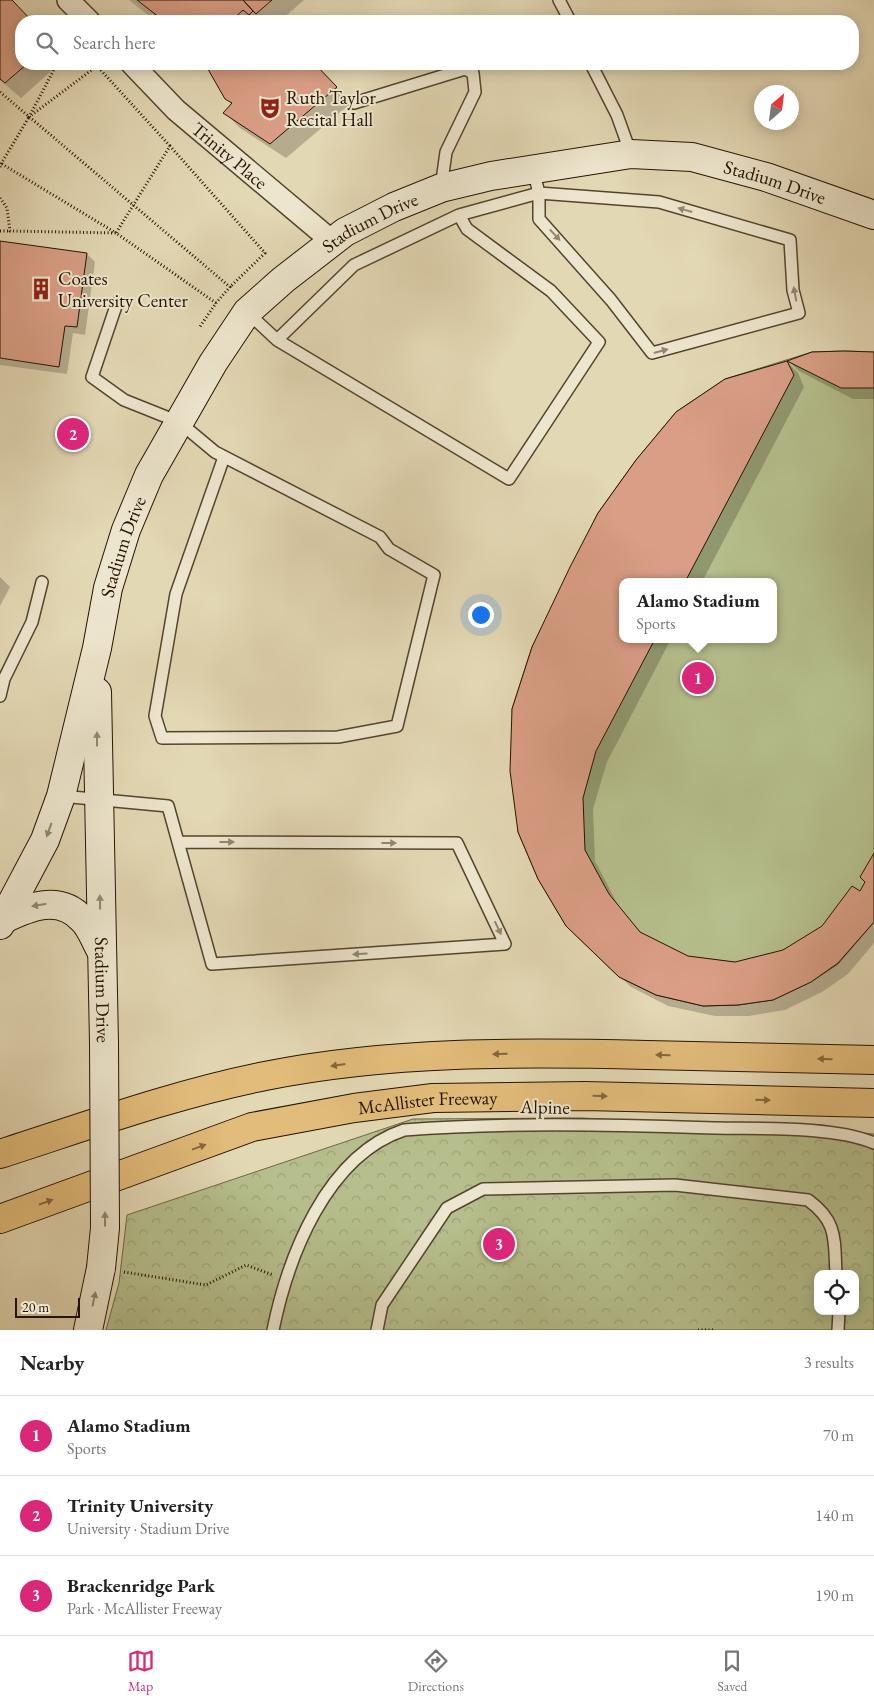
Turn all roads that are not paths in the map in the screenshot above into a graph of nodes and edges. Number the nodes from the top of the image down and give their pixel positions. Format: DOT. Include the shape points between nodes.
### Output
graph roads {
  1 [pos="68,0"];
  2 [pos="559,0"];
  3 [pos="83,15"];
  4 [pos="567,15"];
  5 [pos="138,70"];
  6 [pos="458,70"];
  7 [pos="468,70"];
  8 [pos="594,70"];
  9 [pos="354,102"];
  10 [pos="632,154"];
  11 [pos="536,181"];
  12 [pos="441,188"];
  13 [pos="459,215"];
  14 [pos="874,215"];
  15 [pos="333,242"];
  16 [pos="117,304"];
  17 [pos="247,312"];
  18 [pos="277,340"];
  19 [pos="179,422"];
  20 [pos="224,457"];
  21 [pos="42,582"];
  22 [pos="97,648"];
  23 [pos="0,696"];
  24 [pos="61,796"];
  25 [pos="97,800"];
  26 [pos="178,842"];
  27 [pos="2,922"];
  28 [pos="100,950"];
  29 [pos="874,1060"];
  30 [pos="874,1103"];
  31 [pos="874,1143"];
  32 [pos="0,1154"];
  33 [pos="0,1219"];
  34 [pos="836,1270"];
  35 [pos="839,1315"];
  36 [pos="88,1330"];
  37 [pos="273,1330"];
  38 [pos="376,1330"];
  39 [pos="838,1330"];
  1 -- 3 [label="street"];
  2 -- 4 [label="lane"];
  5 -- 15 [label="street, Trinity Place" via="176,110"];
  6 -- 9 [label="lane"];
  7 -- 12 [label="lane" via="473,73 475,92 446,152"];
  8 -- 10 [label="lane"];
  10 -- 11 [label="main road, Stadium Drive"];
  10 -- 14 [label="main road, Stadium Drive" via="692,157 766,177"];
  11 -- 11 [label="lane, one-way" via="539,219 612,300 652,353 799,313 790,240 659,202"];
  11 -- 12 [label="main road, Stadium Drive" via="491,176"];
  11 -- 13 [label="lane"];
  12 -- 15 [label="main road, Stadium Drive" via="394,207 345,232"];
  13 -- 18 [label="lane" via="354,264"];
  13 -- 18 [label="lane" via="467,229 551,291 599,342 509,479"];
  15 -- 17 [label="main road, Stadium Drive"];
  16 -- 19 [label="lane" via="92,377 124,400"];
  17 -- 18 [label="lane"];
  17 -- 19 [label="main road, Stadium Drive"];
  19 -- 20 [label="lane"];
  19 -- 22 [label="main road, Stadium Drive" via="149,475 126,530 108,588"];
  20 -- 20 [label="lane" via="380,537 388,549 434,575 397,726 338,737 162,738 156,716 176,594"];
  21 -- 23 [label="lane" via="32,622 4,679"];
  22 -- 24 [label="main road, Stadium Drive"];
  25 -- 22 [label="main road, Stadium Drive, one-way"];
  24 -- 25 [label="lane"];
  24 -- 27 [label="main road, Stadium Drive, one-way" via="45,840"];
  25 -- 26 [label="lane" via="168,806"];
  28 -- 25 [label="main road, Stadium Drive, one-way"];
  26 -- 26 [label="lane, one-way" via="457,843 505,944 212,964"];
  28 -- 27 [label="main road, one-way" via="83,919 66,907 49,904 30,907"];
  36 -- 28 [label="main road, Stadium Drive, one-way, bridge" via="112,1266 105,1228"];
  29 -- 32 [label="highway, one-way" via="538,1052 425,1056 345,1064 265,1076 186,1094"];
  33 -- 30 [label="highway, McAllister Freeway, one-way" via="252,1127 354,1108 433,1098 585,1096"];
  31 -- 37 [label="lane, Alpine" via="857,1136 790,1129 526,1124 404,1130 385,1136 339,1174 285,1279"];
  34 -- 38 [label="lane" via="833,1230 824,1211 808,1200 674,1186 483,1189 447,1208 382,1305"];
  35 -- 39 [label="lane"];
}
